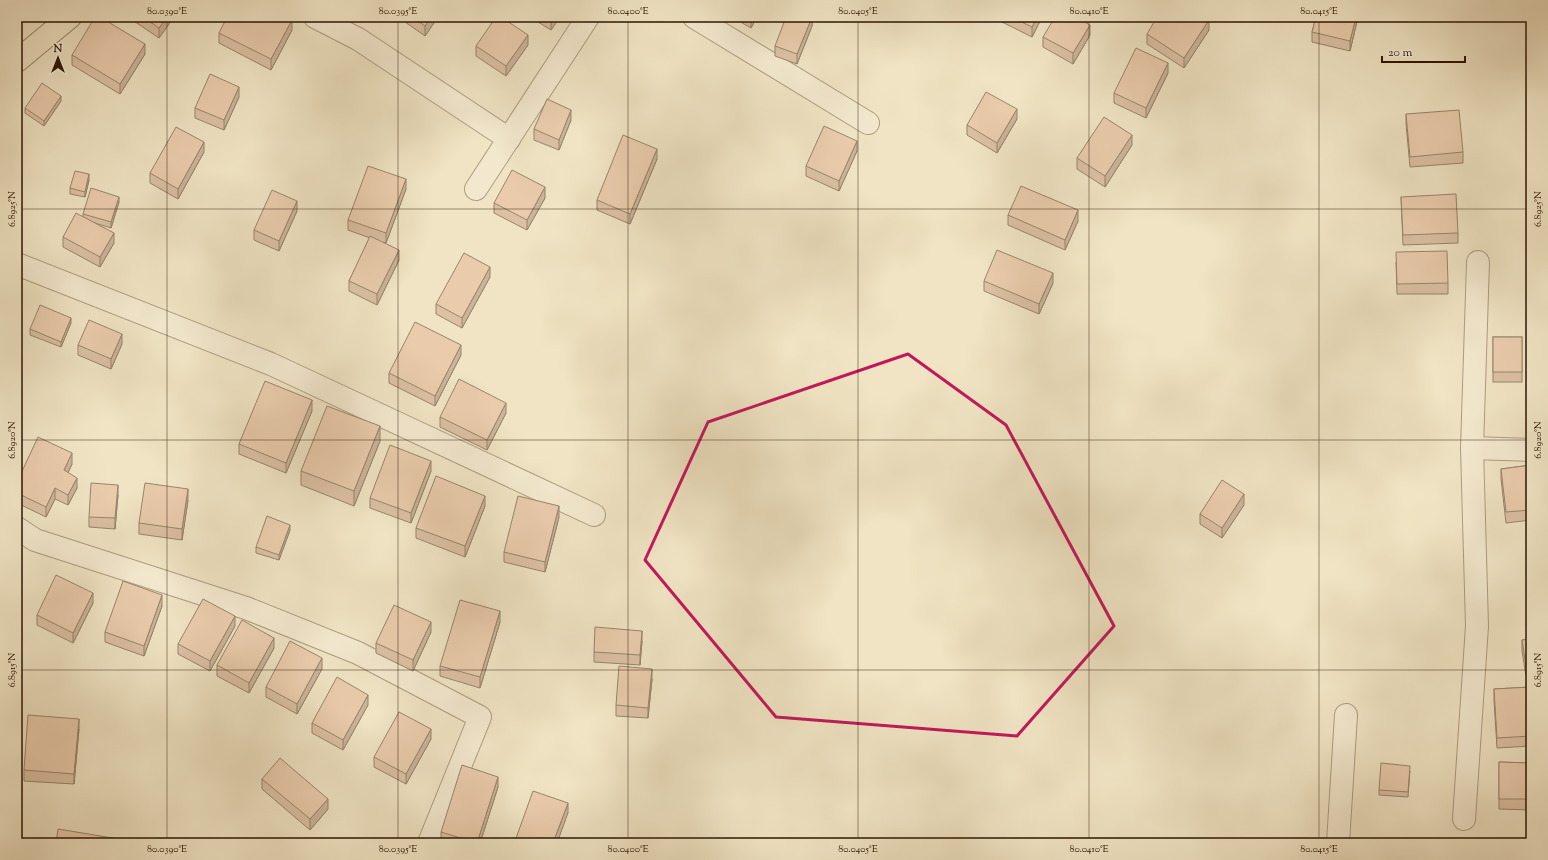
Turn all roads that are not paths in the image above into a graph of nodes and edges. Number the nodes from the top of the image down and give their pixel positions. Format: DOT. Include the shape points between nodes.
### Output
graph roads {
  1 [pos="70,17"];
  2 [pos="316,17"];
  3 [pos="588,17"];
  4 [pos="694,17"];
  5 [pos="17,61"];
  6 [pos="868,122"];
  7 [pos="509,139"];
  8 [pos="476,189"];
  9 [pos="1478,262"];
  10 [pos="17,264"];
  11 [pos="1472,448"];
  12 [pos="1531,450"];
  13 [pos="594,515"];
  14 [pos="17,528"];
  15 [pos="1346,715"];
  16 [pos="1464,819"];
  17 [pos="429,843"];
  18 [pos="1338,843"];
  1 -- 5 [label="main road"];
  2 -- 7 [label="street" via="358,39"];
  3 -- 7 [label="street"];
  4 -- 6 [label="street"];
  7 -- 8 [label="street"];
  9 -- 11 [label="street"];
  10 -- 13 [label="street" via="271,364"];
  11 -- 12 [label="street"];
  11 -- 16 [label="street" via="1477,626"];
  14 -- 17 [label="street" via="35,540 246,608 358,653 480,717"];
  15 -- 18 [label="street"];
}
